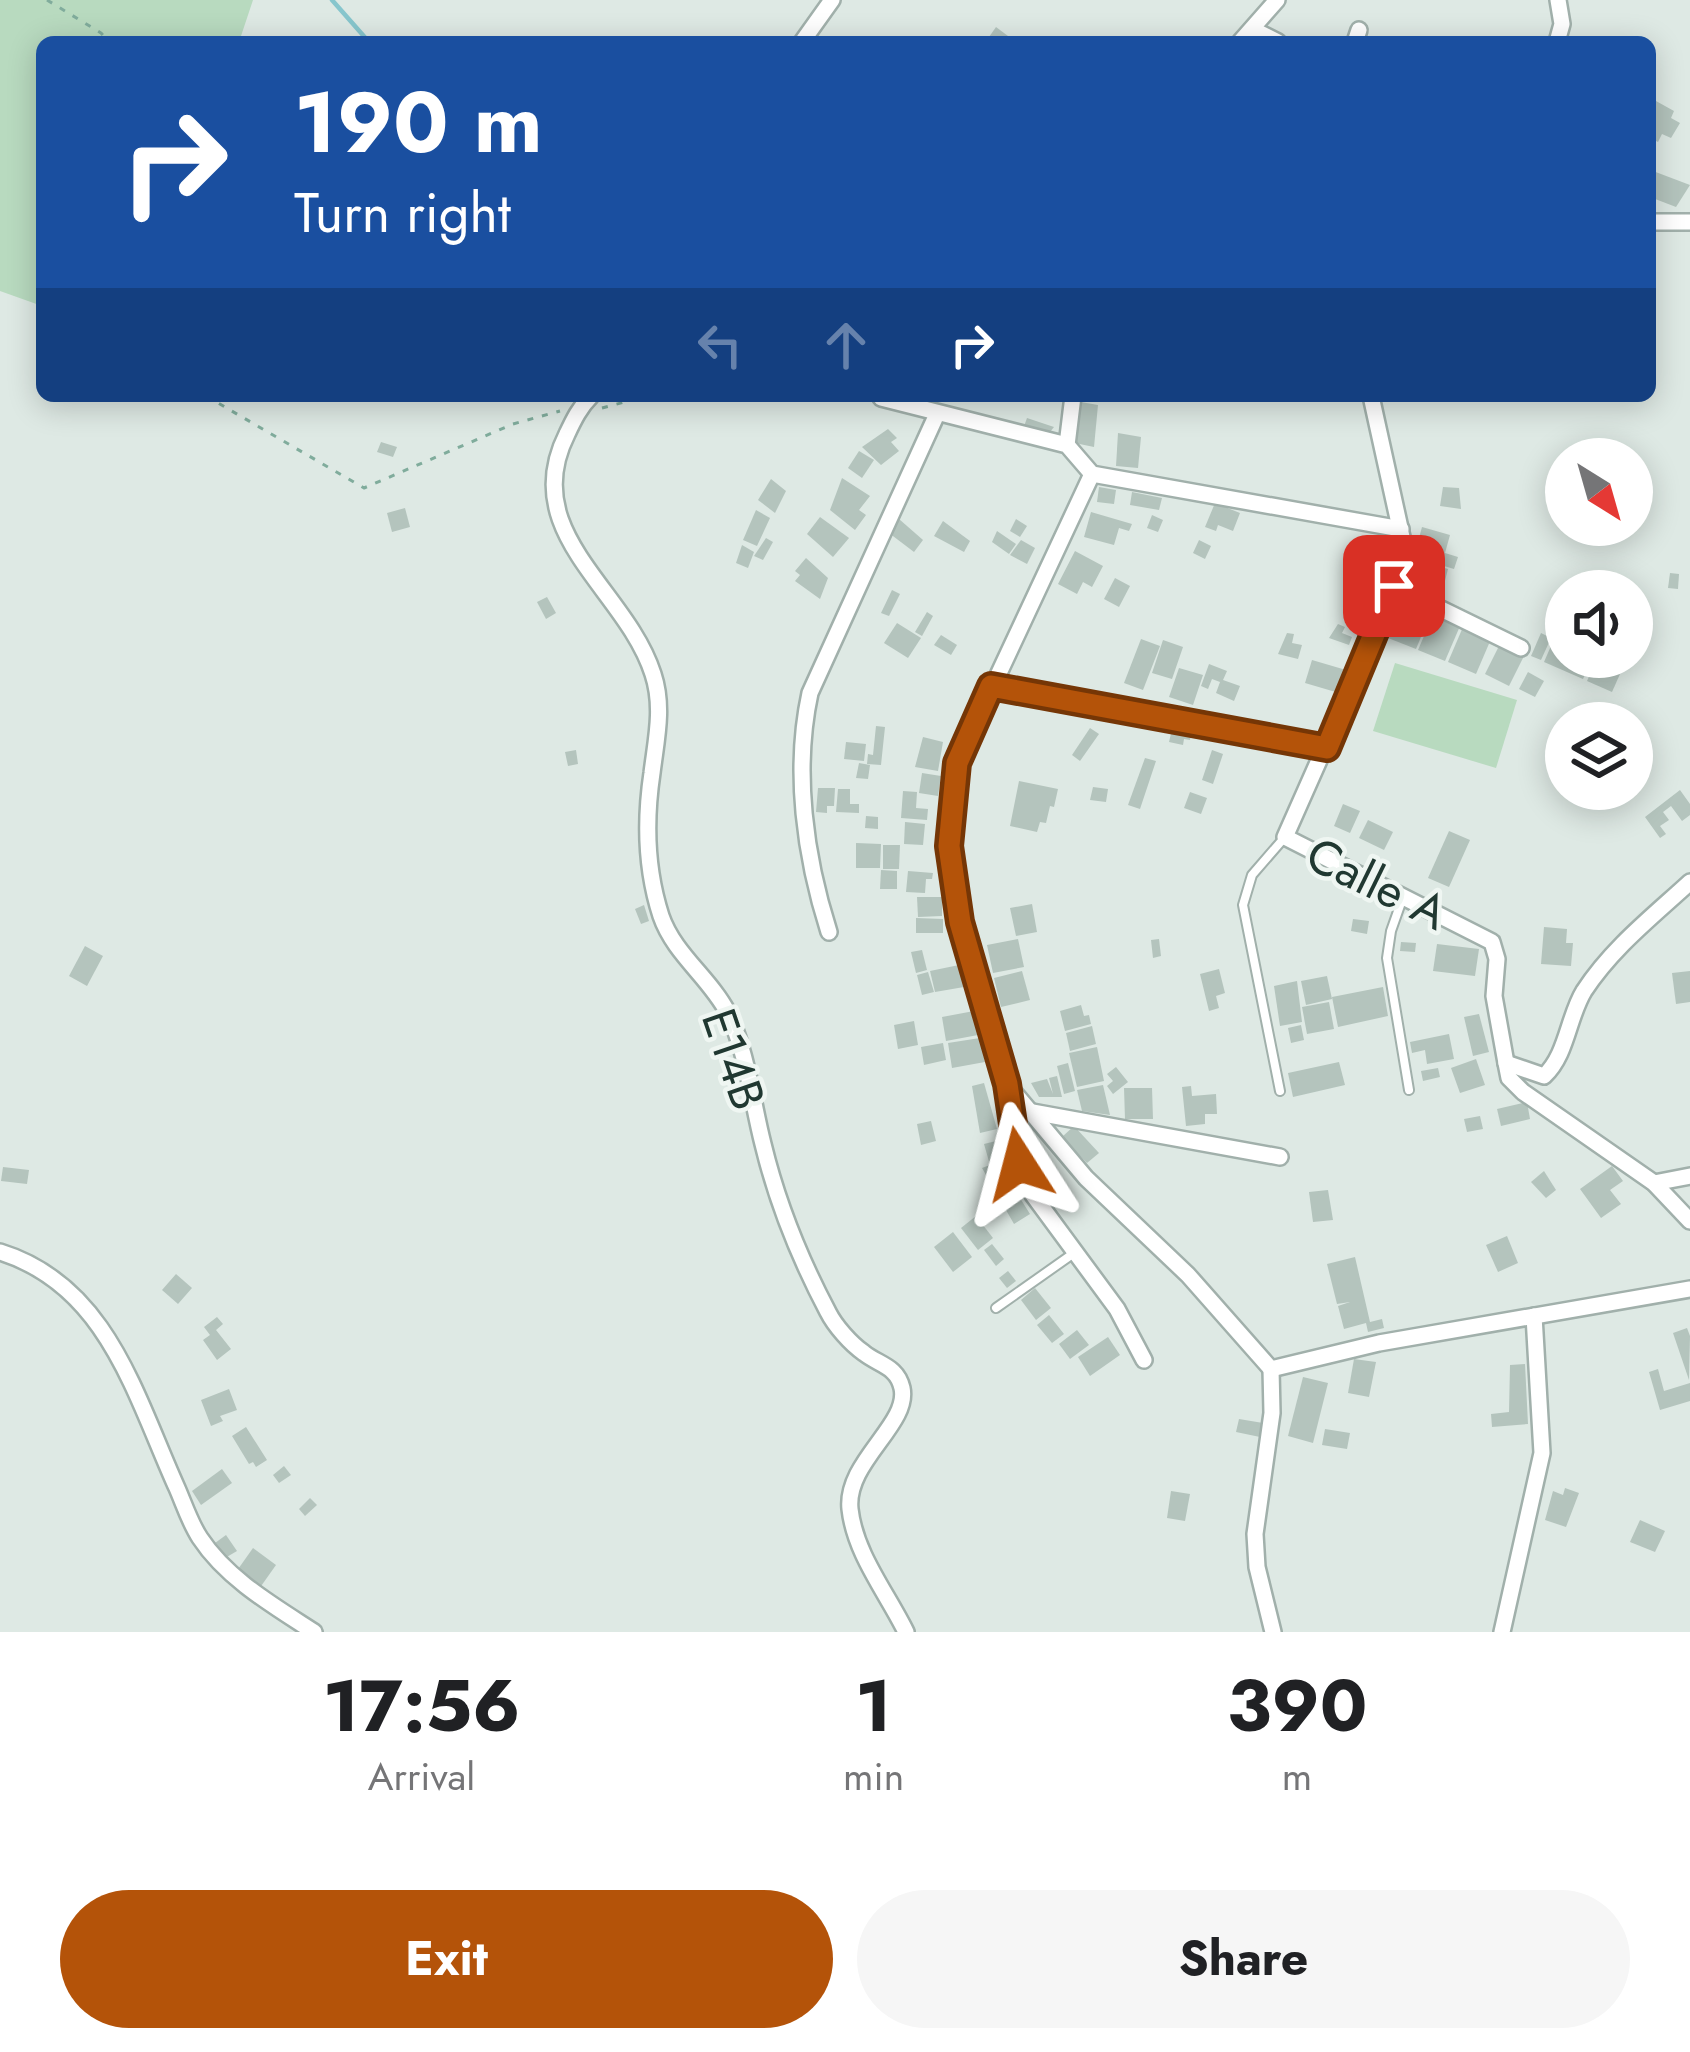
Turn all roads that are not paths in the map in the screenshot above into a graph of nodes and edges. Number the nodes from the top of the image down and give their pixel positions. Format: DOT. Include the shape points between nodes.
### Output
graph roads {
  1 [pos="832,0"];
  2 [pos="1277,0"];
  3 [pos="1558,0"];
  4 [pos="1252,28"];
  5 [pos="806,36"];
  6 [pos="1245,36"];
  7 [pos="1267,36"];
  8 [pos="1559,36"];
  9 [pos="1656,222"];
  10 [pos="1690,222"];
  11 [pos="908,402"];
  12 [pos="1072,402"];
  13 [pos="1373,402"];
  14 [pos="584,405"];
  15 [pos="937,415"];
  16 [pos="1067,445"];
  17 [pos="1092,474"];
  18 [pos="1401,529"];
  19 [pos="1394,586"];
  20 [pos="1521,648"];
  21 [pos="991,686"];
  22 [pos="1327,748"];
  23 [pos="1285,837"];
  24 [pos="1690,882"];
  25 [pos="1404,896"];
  26 [pos="829,932"];
  27 [pos="1506,1063"];
  28 [pos="1007,1084"];
  29 [pos="1409,1090"];
  30 [pos="1280,1091"];
  31 [pos="1027,1111"];
  32 [pos="1280,1157"];
  33 [pos="1690,1176"];
  34 [pos="1654,1183"];
  35 [pos="1690,1221"];
  36 [pos="0,1252"];
  37 [pos="1075,1252"];
  38 [pos="1690,1289"];
  39 [pos="996,1308"];
  40 [pos="1534,1316"];
  41 [pos="1144,1360"];
  42 [pos="1271,1369"];
  43 [pos="314,1632"];
  44 [pos="906,1632"];
  45 [pos="1273,1632"];
  46 [pos="1502,1632"];
  1 -- 5 [label="street"];
  2 -- 4 [label="street"];
  3 -- 8 [label="street"];
  4 -- 6 [label="street"];
  4 -- 7 [label="street"];
  9 -- 10 [label="street"];
  11 -- 15 [label="street"];
  12 -- 16 [label="street"];
  13 -- 18 [label="street, Calle A"];
  14 -- 44 [label="street, E14B" via="556,455 554,509 643,646 655,679 660,721 647,836 663,922 727,1010 779,1205 830,1317 900,1382 903,1395 855,1475 849,1507"];
  15 -- 16 [label="street"];
  15 -- 26 [label="street" via="810,693 802,728 810,875"];
  16 -- 17 [label="street"];
  17 -- 18 [label="street"];
  17 -- 21 [label="street"];
  18 -- 19 [label="street, Calle A"];
  19 -- 20 [label="street"];
  19 -- 22 [label="street, Calle A"];
  21 -- 22 [label="street"];
  21 -- 28 [label="street" via="957,763 949,846 960,922"];
  22 -- 23 [label="street, Calle A"];
  23 -- 25 [label="street, Calle A"];
  23 -- 30 [label="lane" via="1252,875 1243,905"];
  24 -- 27 [label="street" via="1589,984 1544,1076"];
  25 -- 27 [label="street, Calle A" via="1496,948 1494,996"];
  25 -- 29 [label="lane" via="1387,958"];
  27 -- 34 [label="street" via="1523,1092"];
  28 -- 31 [label="street"];
  28 -- 37 [label="street" via="1019,1164"];
  31 -- 32 [label="street"];
  31 -- 42 [label="street"];
  33 -- 34 [label="street"];
  34 -- 35 [label="street"];
  36 -- 43 [label="street" via="51,1274 87,1306 113,1346 198,1536 238,1579"];
  37 -- 39 [label="lane"];
  37 -- 41 [label="street"];
  38 -- 40 [label="street"];
  40 -- 42 [label="street"];
  40 -- 46 [label="street" via="1542,1453"];
  42 -- 45 [label="street" via="1255,1534"];
}
